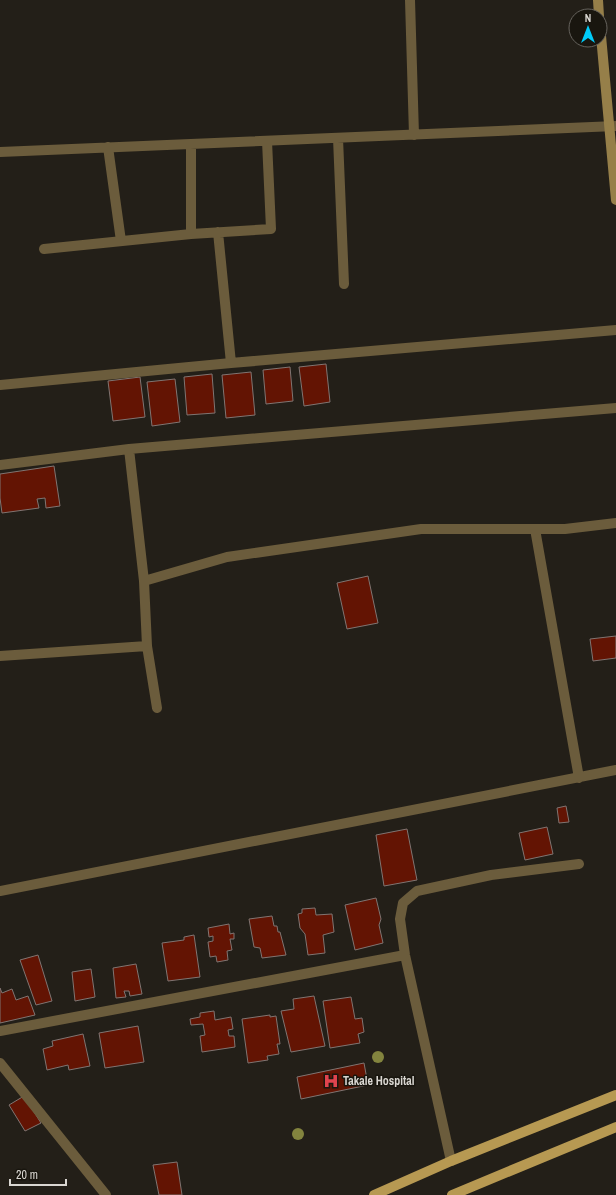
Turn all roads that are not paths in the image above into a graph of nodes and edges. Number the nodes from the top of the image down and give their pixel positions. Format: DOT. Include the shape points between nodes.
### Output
graph roads {
  1 [pos="410,0"];
  2 [pos="603,48"];
  3 [pos="613,126"];
  4 [pos="414,135"];
  5 [pos="338,138"];
  6 [pos="267,141"];
  7 [pos="190,144"];
  8 [pos="108,148"];
  9 [pos="0,152"];
  10 [pos="616,200"];
  11 [pos="218,232"];
  12 [pos="190,234"];
  13 [pos="121,241"];
  14 [pos="44,249"];
  15 [pos="344,284"];
  16 [pos="616,330"];
  17 [pos="231,363"];
  18 [pos="0,385"];
  19 [pos="616,408"];
  20 [pos="129,450"];
  21 [pos="0,465"];
  22 [pos="616,523"];
  23 [pos="535,529"];
  24 [pos="144,581"];
  25 [pos="147,646"];
  26 [pos="0,656"];
  27 [pos="157,708"];
  28 [pos="616,770"];
  29 [pos="579,778"];
  30 [pos="579,864"];
  31 [pos="0,891"];
  32 [pos="405,955"];
  33 [pos="0,1031"];
  34 [pos="0,1063"];
  35 [pos="616,1095"];
  36 [pos="616,1127"];
  37 [pos="451,1161"];
  38 [pos="106,1195"];
  39 [pos="374,1195"];
  40 [pos="452,1195"];
  1 -- 4 [label="street"];
  2 -- 3 [label="main road"];
  3 -- 4 [label="street"];
  3 -- 10 [label="main road"];
  4 -- 5 [label="street"];
  5 -- 6 [label="street"];
  5 -- 15 [label="street"];
  6 -- 7 [label="street"];
  6 -- 11 [label="street" via="271,228"];
  7 -- 8 [label="street"];
  7 -- 12 [label="street"];
  8 -- 9 [label="street"];
  8 -- 13 [label="street"];
  11 -- 12 [label="street"];
  11 -- 17 [label="street"];
  12 -- 13 [label="street"];
  13 -- 14 [label="street"];
  16 -- 17 [label="street"];
  17 -- 18 [label="street"];
  19 -- 20 [label="street"];
  20 -- 21 [label="street"];
  20 -- 24 [label="street"];
  22 -- 23 [label="street" via="566,529"];
  23 -- 24 [label="street" via="421,529 227,557"];
  23 -- 29 [label="street"];
  24 -- 25 [label="street"];
  25 -- 26 [label="street"];
  25 -- 27 [label="street"];
  28 -- 29 [label="street"];
  29 -- 31 [label="street"];
  30 -- 32 [label="street" via="490,875 417,891 403,903 400,919"];
  32 -- 33 [label="street"];
  32 -- 37 [label="street"];
  34 -- 38 [label="street"];
  35 -- 37 [label="main road"];
  36 -- 40 [label="main road"];
  37 -- 39 [label="main road"];
}
